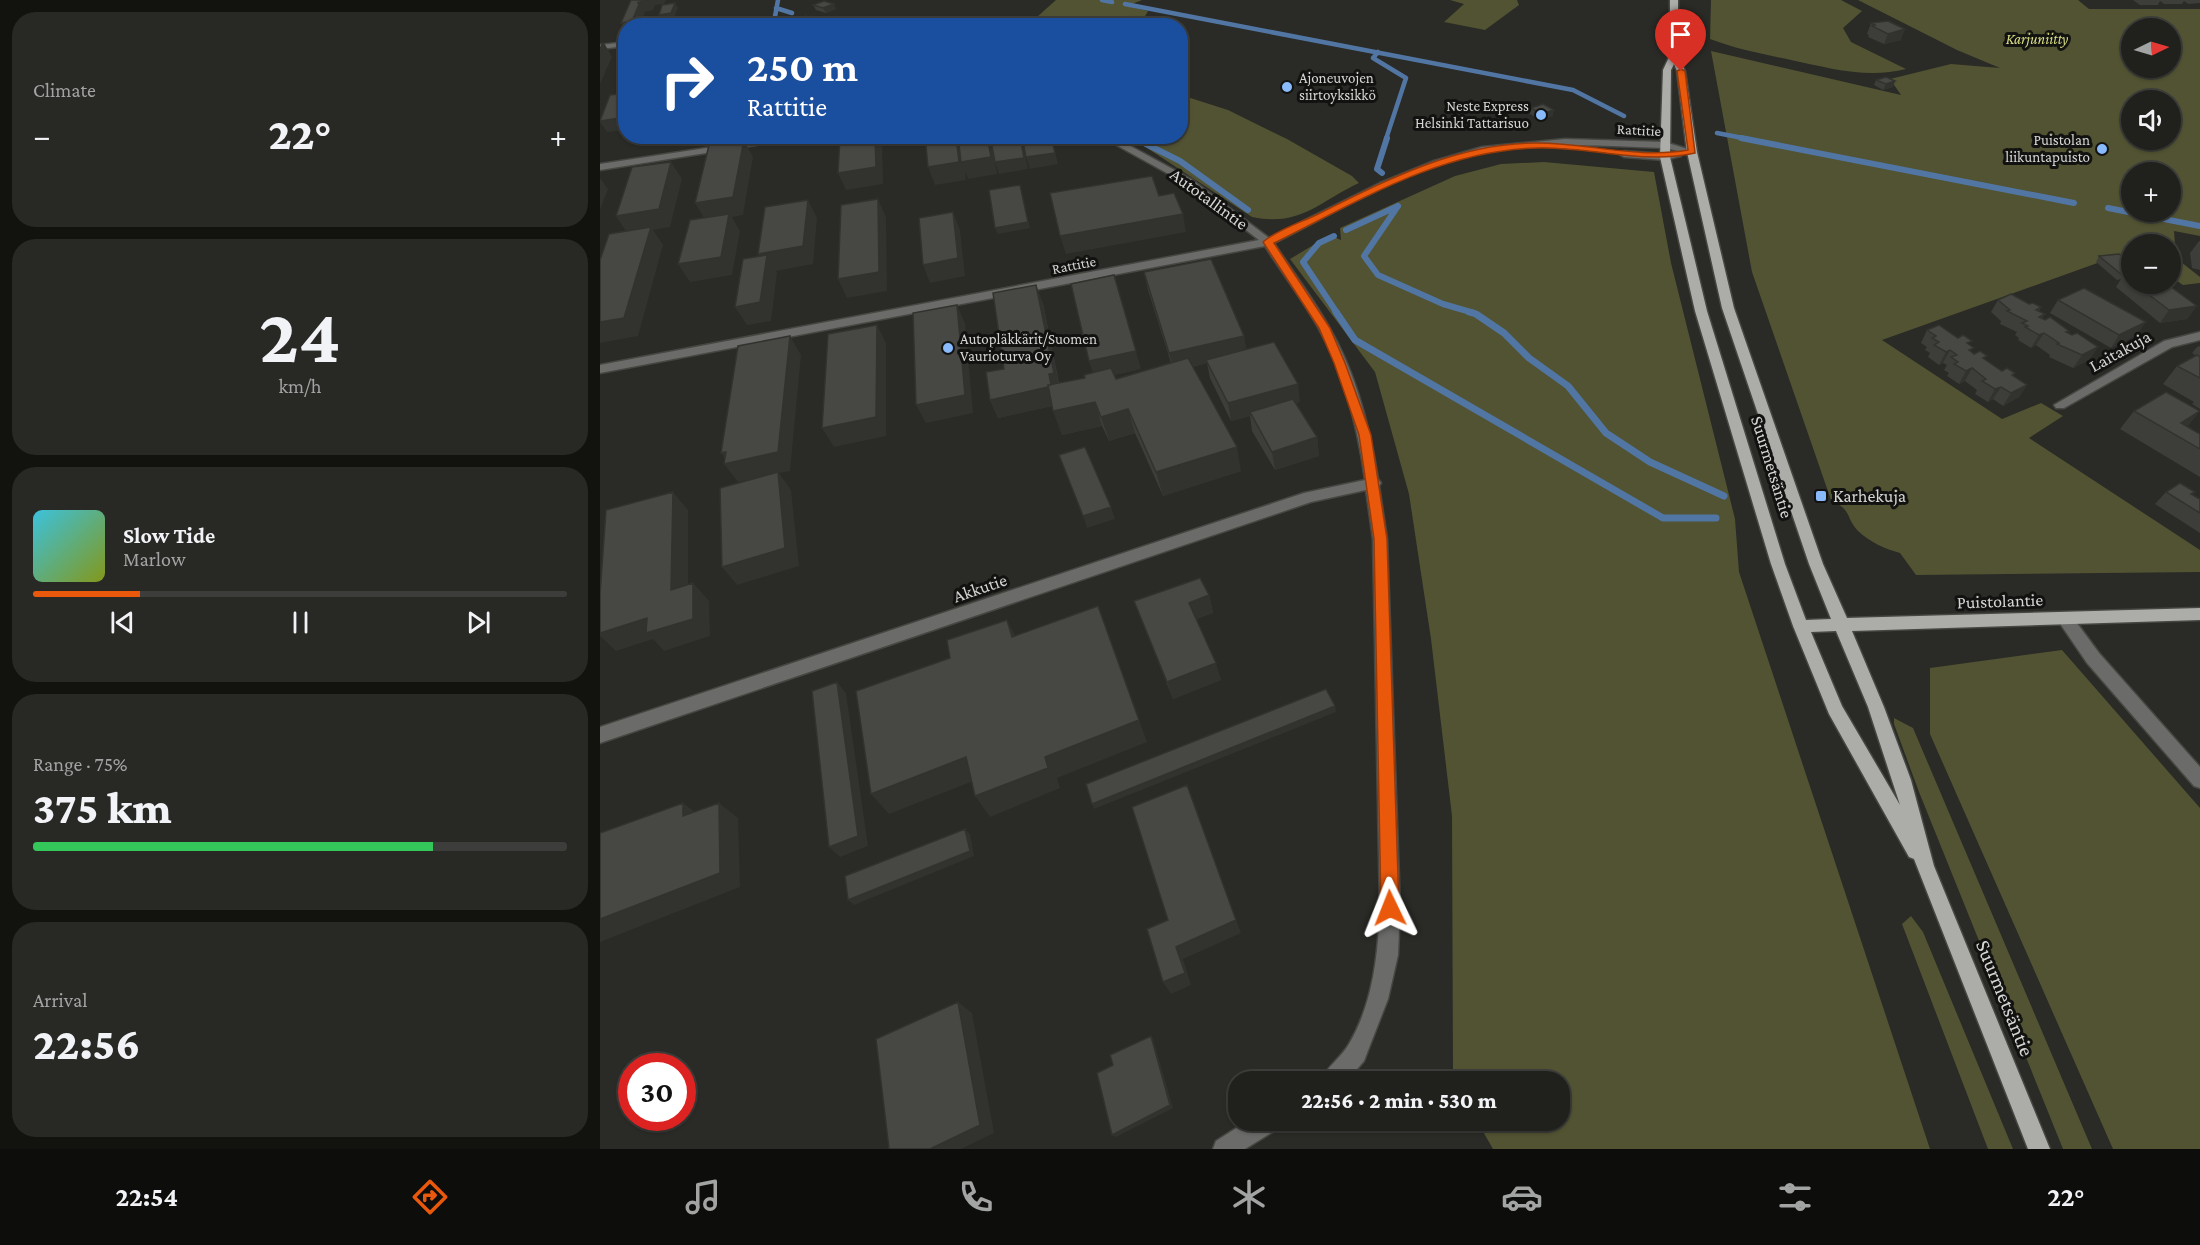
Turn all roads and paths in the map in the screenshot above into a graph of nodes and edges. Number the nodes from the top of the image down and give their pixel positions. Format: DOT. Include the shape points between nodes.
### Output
graph roads {
  1 [pos="1674,0"];
  2 [pos="618,45"];
  3 [pos="600,47"];
  4 [pos="1674,55"];
  5 [pos="754,144"];
  6 [pos="1120,144"];
  7 [pos="1665,151"];
  8 [pos="1692,152"];
  9 [pos="600,167"];
  10 [pos="1268,242"];
  11 [pos="2200,336"];
  12 [pos="600,369"];
  13 [pos="2060,405"];
  14 [pos="1374,483"];
  15 [pos="2200,614"];
  16 [pos="2065,619"];
  17 [pos="1801,626"];
  18 [pos="1842,626"];
  19 [pos="600,735"];
  20 [pos="2200,780"];
  21 [pos="1925,866"];
  22 [pos="1340,1071"];
  23 [pos="1253,1131"];
  24 [pos="1224,1149"];
  25 [pos="2039,1149"];
  1 -- 4 [label="main road, Suurmetsäntie"];
  2 -- 3 [label="street"];
  4 -- 7 [label="main road, Suurmetsäntie" via="1667,70"];
  4 -- 8 [label="main road, Suurmetsäntie" via="1681,71"];
  5 -- 9 [label="street"];
  6 -- 10 [label="street, Autotallintie" via="1188,181"];
  7 -- 8 [label="street, Rattitie"];
  7 -- 10 [label="street, Rattitie" via="1499,147 1437,163 1383,185"];
  7 -- 17 [label="main road, Suurmetsäntie" via="1701,311 1778,564"];
  8 -- 18 [label="main road, Suurmetsäntie" via="1728,308 1816,564"];
  10 -- 12 [label="street, Rattitie"];
  10 -- 14 [label="street, Autotallintie" via="1324,328 1340,363 1365,435"];
  11 -- 13 [label="street, Laitakuja" via="2168,344"];
  14 -- 19 [label="street, Akkutie" via="1309,497"];
  14 -- 22 [label="street, Autotallintie" via="1380,539 1388,955 1378,999 1356,1053"];
  15 -- 16 [label="main road, Puistolantie"];
  16 -- 18 [label="main road, Puistolantie"];
  16 -- 20 [label="street" via="2093,658"];
  17 -- 18 [label="main road, Puistolantie"];
  17 -- 21 [label="main road, Suurmetsäntie" via="1835,709"];
  18 -- 21 [label="main road, Suurmetsäntie" via="1902,780"];
  21 -- 25 [label="main road, Suurmetsäntie"];
  23 -- 24 [label="street"];
}
